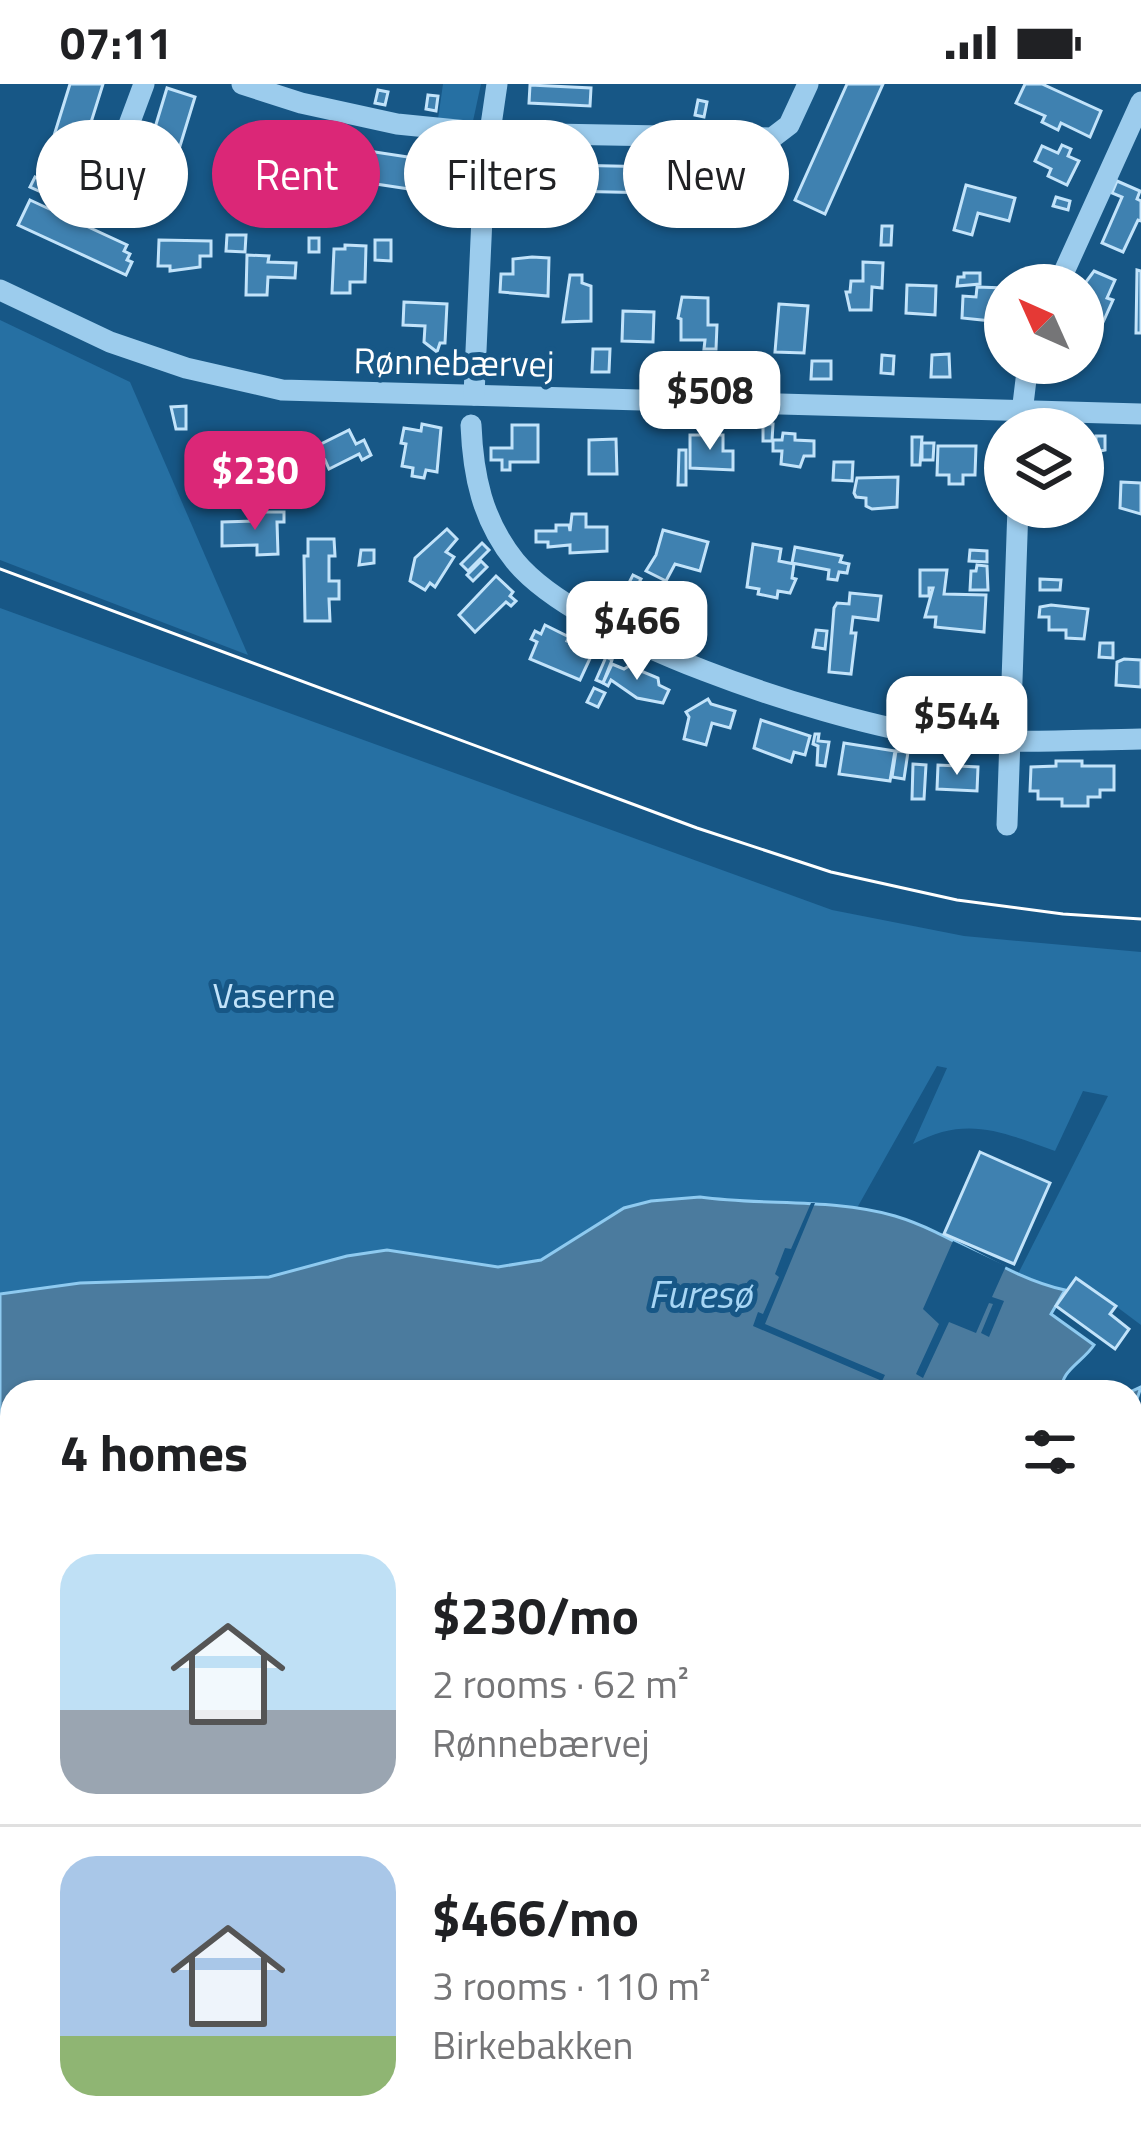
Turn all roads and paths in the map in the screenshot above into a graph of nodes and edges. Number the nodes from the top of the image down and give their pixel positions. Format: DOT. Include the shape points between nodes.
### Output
graph roads {
  1 [pos="144,84"];
  2 [pos="242,84"];
  3 [pos="497,84"];
  4 [pos="808,84"];
  5 [pos="1141,101"];
  6 [pos="131,120"];
  7 [pos="490,120"];
  8 [pos="404,125"];
  9 [pos="599,135"];
  10 [pos="483,228"];
  11 [pos="1067,264"];
  12 [pos="0,290"];
  13 [pos="475,395"];
  14 [pos="1141,414"];
  15 [pos="1104,416"];
  16 [pos="984,417"];
  17 [pos="471,425"];
  18 [pos="1017,528"];
  19 [pos="1141,739"];
  20 [pos="1010,741"];
  21 [pos="1007,825"];
  1 -- 6 [label="street"];
  2 -- 8 [label="street"];
  3 -- 7 [label="street"];
  4 -- 9 [label="street" via="789,124 772,138"];
  5 -- 11 [label="street"];
  10 -- 13 [label="street"];
  12 -- 13 [label="street, Rønnebærvej" via="110,342 244,382 314,392"];
  13 -- 16 [label="street, Rønnebærvej"];
  14 -- 15 [label="street, Rønnebærvej"];
  17 -- 20 [label="street" via="473,470 504,546 534,580 592,619 692,666 854,719"];
  18 -- 20 [label="street"];
  19 -- 20 [label="street"];
  20 -- 21 [label="street"];
}
